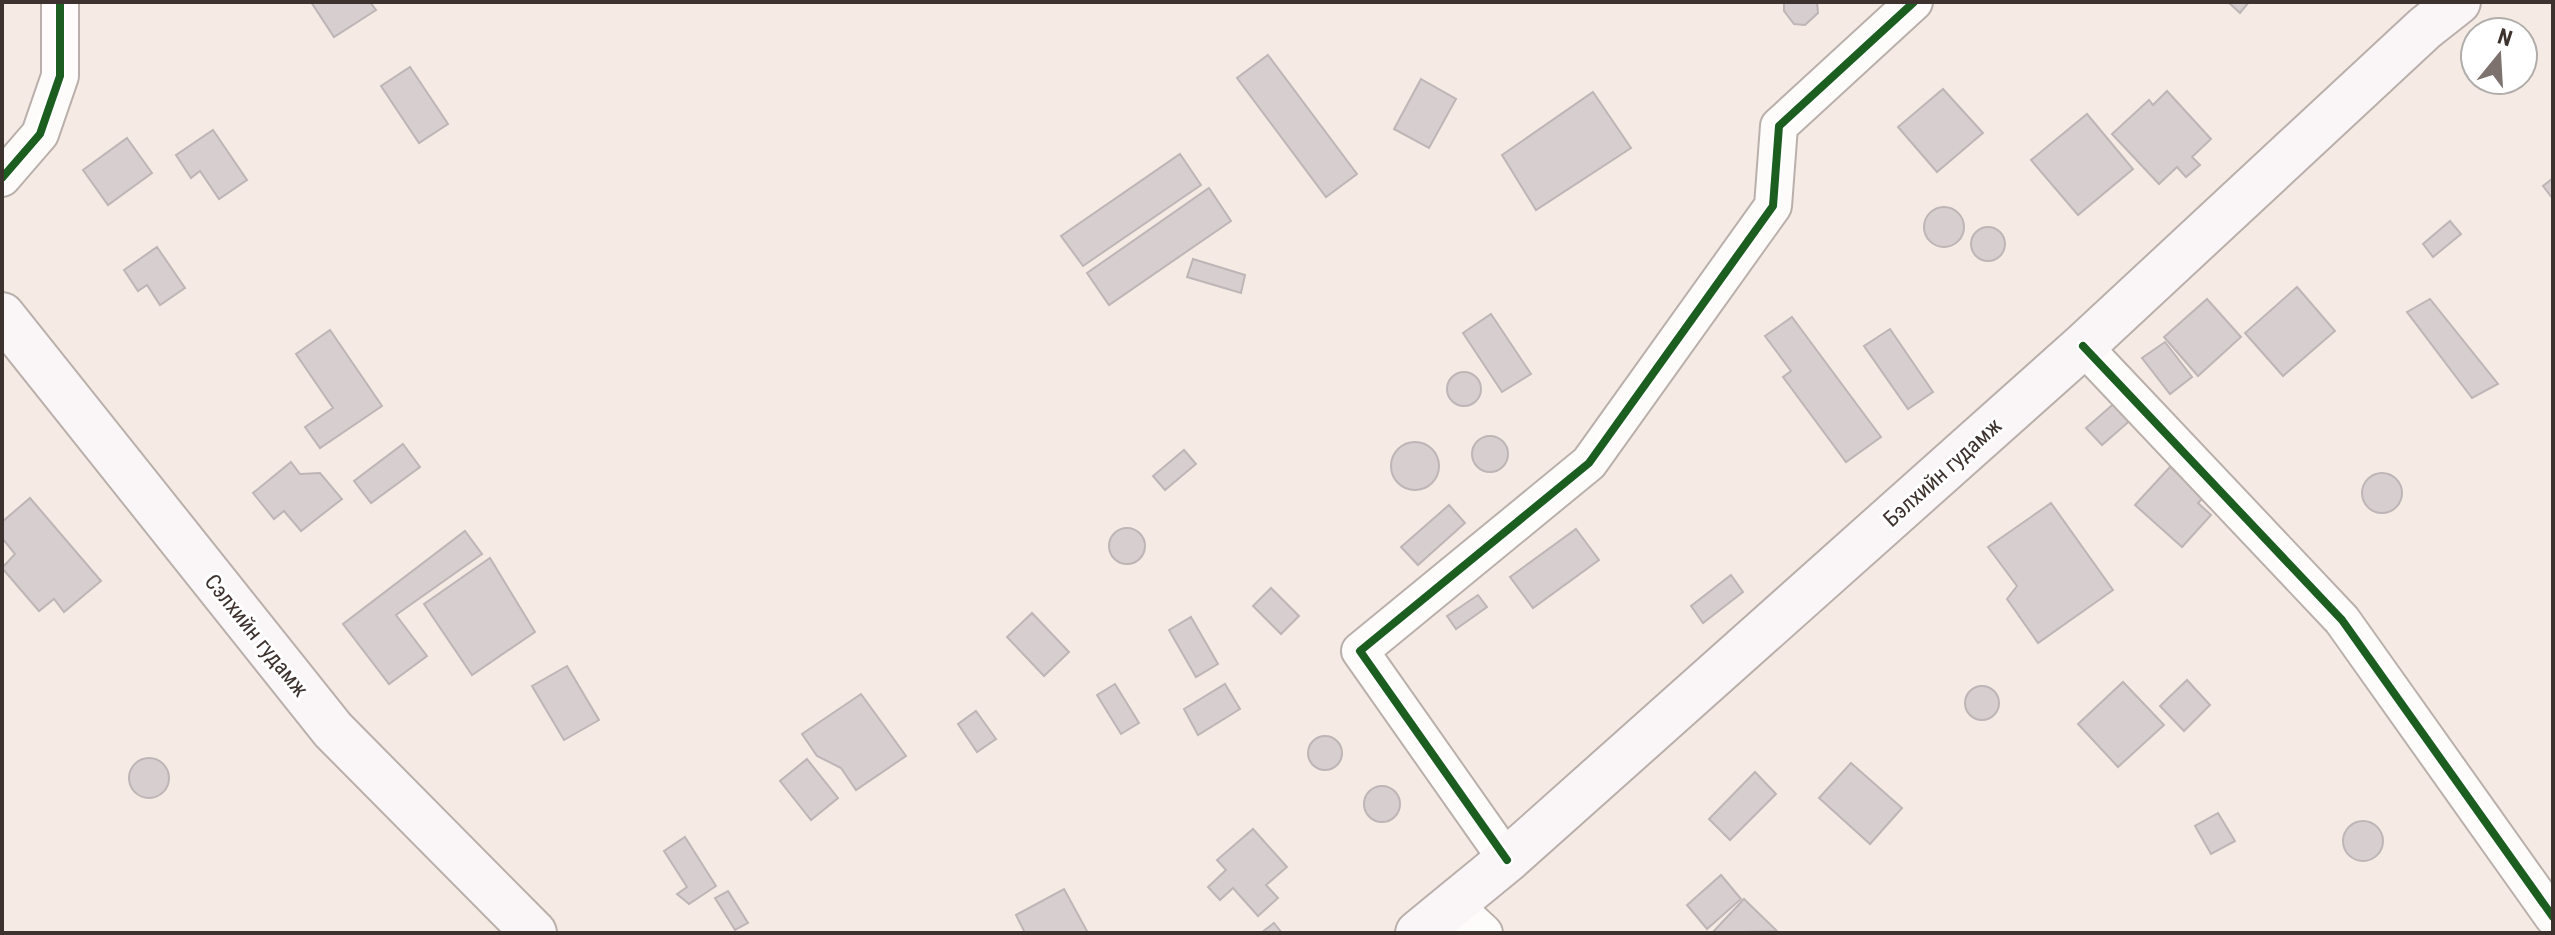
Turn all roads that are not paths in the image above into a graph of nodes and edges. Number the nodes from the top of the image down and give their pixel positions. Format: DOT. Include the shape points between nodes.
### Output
graph roads {
  1 [pos="60,2"];
  2 [pos="1914,2"];
  3 [pos="2458,2"];
  4 [pos="2,178"];
  5 [pos="2,315"];
  6 [pos="2083,346"];
  7 [pos="1507,860"];
  8 [pos="2553,917"];
  9 [pos="1469,919"];
  10 [pos="534,933"];
  11 [pos="1418,933"];
  1 -- 4 [label="street" via="60,76 40,134"];
  2 -- 7 [label="street" via="1779,126 1773,206 1589,463 1360,651"];
  3 -- 6 [label="main road, Бэлхийн гудамж"];
  5 -- 10 [label="main road, Сэлхийн гудамж" via="333,730"];
  6 -- 7 [label="main road, Бэлхийн гудамж"];
  6 -- 8 [label="street" via="2342,620"];
  7 -- 9 [label="main road, Бэлхийн гудамж"];
  9 -- 11 [label="main road, Бэлхийн гудамж"];
}
